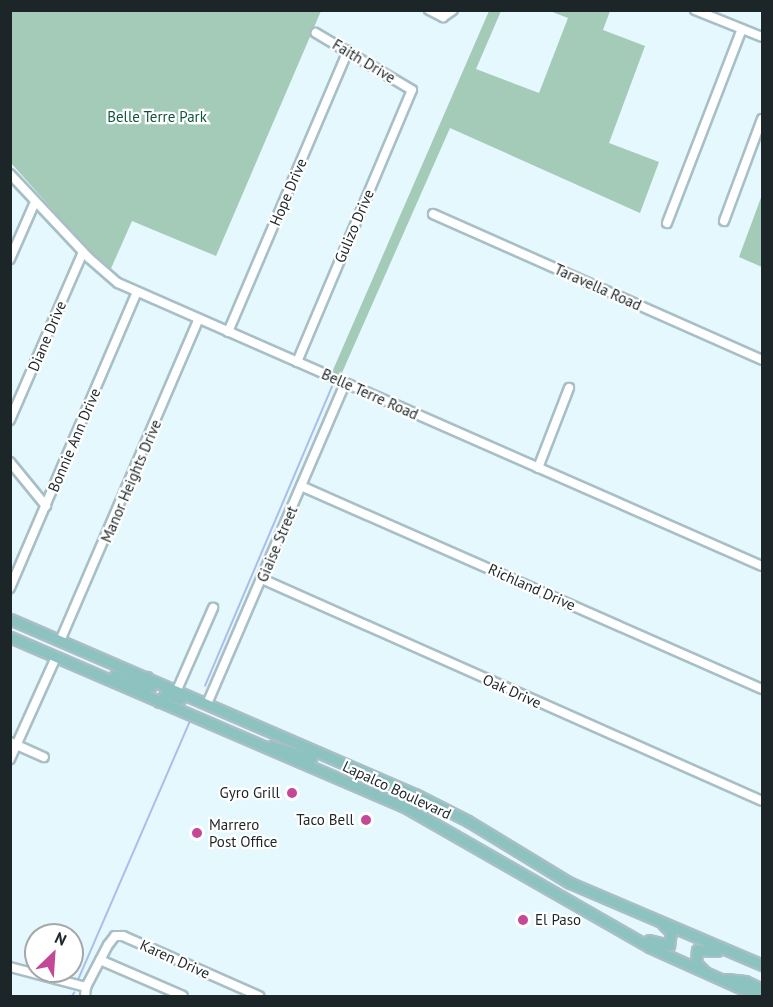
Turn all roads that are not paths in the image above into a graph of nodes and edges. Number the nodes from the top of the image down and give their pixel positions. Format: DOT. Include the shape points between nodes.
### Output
graph roads {
  1 [pos="429,10"];
  2 [pos="696,11"];
  3 [pos="450,13"];
  4 [pos="742,29"];
  5 [pos="316,33"];
  6 [pos="762,37"];
  7 [pos="348,51"];
  8 [pos="412,90"];
  9 [pos="762,119"];
  10 [pos="10,174"];
  11 [pos="35,202"];
  12 [pos="433,214"];
  13 [pos="724,221"];
  14 [pos="667,223"];
  15 [pos="83,252"];
  16 [pos="10,259"];
  17 [pos="137,292"];
  18 [pos="199,320"];
  19 [pos="228,332"];
  20 [pos="762,360"];
  21 [pos="297,362"];
  22 [pos="345,384"];
  23 [pos="569,388"];
  24 [pos="10,420"];
  25 [pos="10,462"];
  26 [pos="537,468"];
  27 [pos="301,486"];
  28 [pos="46,507"];
  29 [pos="762,566"];
  30 [pos="262,579"];
  31 [pos="10,588"];
  32 [pos="213,608"];
  33 [pos="10,619"];
  34 [pos="10,637"];
  35 [pos="60,641"];
  36 [pos="56,657"];
  37 [pos="93,672"];
  38 [pos="147,677"];
  39 [pos="762,689"];
  40 [pos="177,690"];
  41 [pos="159,702"];
  42 [pos="207,704"];
  43 [pos="228,713"];
  44 [pos="13,744"];
  45 [pos="257,744"];
  46 [pos="312,750"];
  47 [pos="44,757"];
  48 [pos="10,759"];
  49 [pos="762,801"];
  50 [pos="660,920"];
  51 [pos="610,925"];
  52 [pos="100,960"];
  53 [pos="758,963"];
  54 [pos="10,967"];
  55 [pos="706,973"];
  56 [pos="717,978"];
  57 [pos="86,987"];
  58 [pos="762,989"];
  59 [pos="85,996"];
  60 [pos="183,996"];
  61 [pos="259,996"];
  62 [pos="758,996"];
  1 -- 3 [label="street"];
  2 -- 4 [label="street"];
  4 -- 6 [label="street"];
  4 -- 14 [label="street"];
  5 -- 7 [label="street, Faith Drive"];
  7 -- 8 [label="street, Faith Drive"];
  7 -- 19 [label="street, Hope Drive"];
  8 -- 21 [label="street, Gulizo Drive"];
  9 -- 13 [label="street"];
  10 -- 11 [label="street, Belle Terre Road"];
  11 -- 15 [label="street, Belle Terre Road"];
  11 -- 16 [label="street"];
  12 -- 20 [label="street, Taravella Road"];
  15 -- 17 [label="street, Belle Terre Road" via="107,276"];
  15 -- 24 [label="street, Diane Drive"];
  17 -- 18 [label="street, Belle Terre Road"];
  17 -- 28 [label="street, Bonnie Ann Drive"];
  18 -- 19 [label="street, Belle Terre Road"];
  18 -- 35 [label="street, Manor Heights Drive"];
  19 -- 21 [label="street, Belle Terre Road"];
  21 -- 22 [label="street, Belle Terre Road"];
  22 -- 26 [label="street, Belle Terre Road"];
  22 -- 27 [label="street, Giaise Street"];
  23 -- 26 [label="street"];
  25 -- 28 [label="street"];
  26 -- 29 [label="street, Belle Terre Road"];
  27 -- 30 [label="street, Giaise Street"];
  27 -- 39 [label="street, Richland Drive"];
  28 -- 31 [label="street, Bonnie Ann Drive"];
  30 -- 42 [label="street, Giaise Street"];
  30 -- 49 [label="street, Oak Drive"];
  32 -- 40 [label="street"];
  33 -- 35 [label="main road, Lapalco Boulevard"];
  34 -- 36 [label="main road, Lapalco Boulevard"];
  35 -- 38 [label="main road, Lapalco Boulevard"];
  36 -- 37 [label="main road, Lapalco Boulevard"];
  36 -- 44 [label="street"];
  37 -- 38 [label="main road" via="111,673 145,688 151,686"];
  37 -- 41 [label="main road, Lapalco Boulevard"];
  38 -- 40 [label="main road, Lapalco Boulevard"];
  40 -- 42 [label="main road, Lapalco Boulevard"];
  41 -- 43 [label="main road" via="168,694"];
  41 -- 45 [label="main road, Lapalco Boulevard"];
  42 -- 43 [label="main road, Lapalco Boulevard"];
  43 -- 46 [label="main road, Lapalco Boulevard"];
  44 -- 47 [label="street"];
  44 -- 48 [label="street"];
  45 -- 46 [label="main road" via="285,748 309,758 314,755"];
  45 -- 51 [label="main road, Lapalco Boulevard" via="405,807"];
  46 -- 50 [label="main road, Lapalco Boulevard" via="446,809 570,884"];
  50 -- 51 [label="main road" via="671,932 669,945"];
  50 -- 53 [label="main road, Lapalco Boulevard"];
  51 -- 55 [label="main road, Lapalco Boulevard"];
  52 -- 57 [label="street"];
  52 -- 60 [label="street"];
  52 -- 61 [label="street, Karen Drive" via="115,936 123,936"];
  53 -- 55 [label="main road" via="701,948 695,958"];
  54 -- 57 [label="street"];
  55 -- 56 [label="main road, Lapalco Boulevard"];
  56 -- 58 [label="main road" via="745,981"];
  56 -- 62 [label="main road, Lapalco Boulevard"];
  57 -- 59 [label="street"];
}
